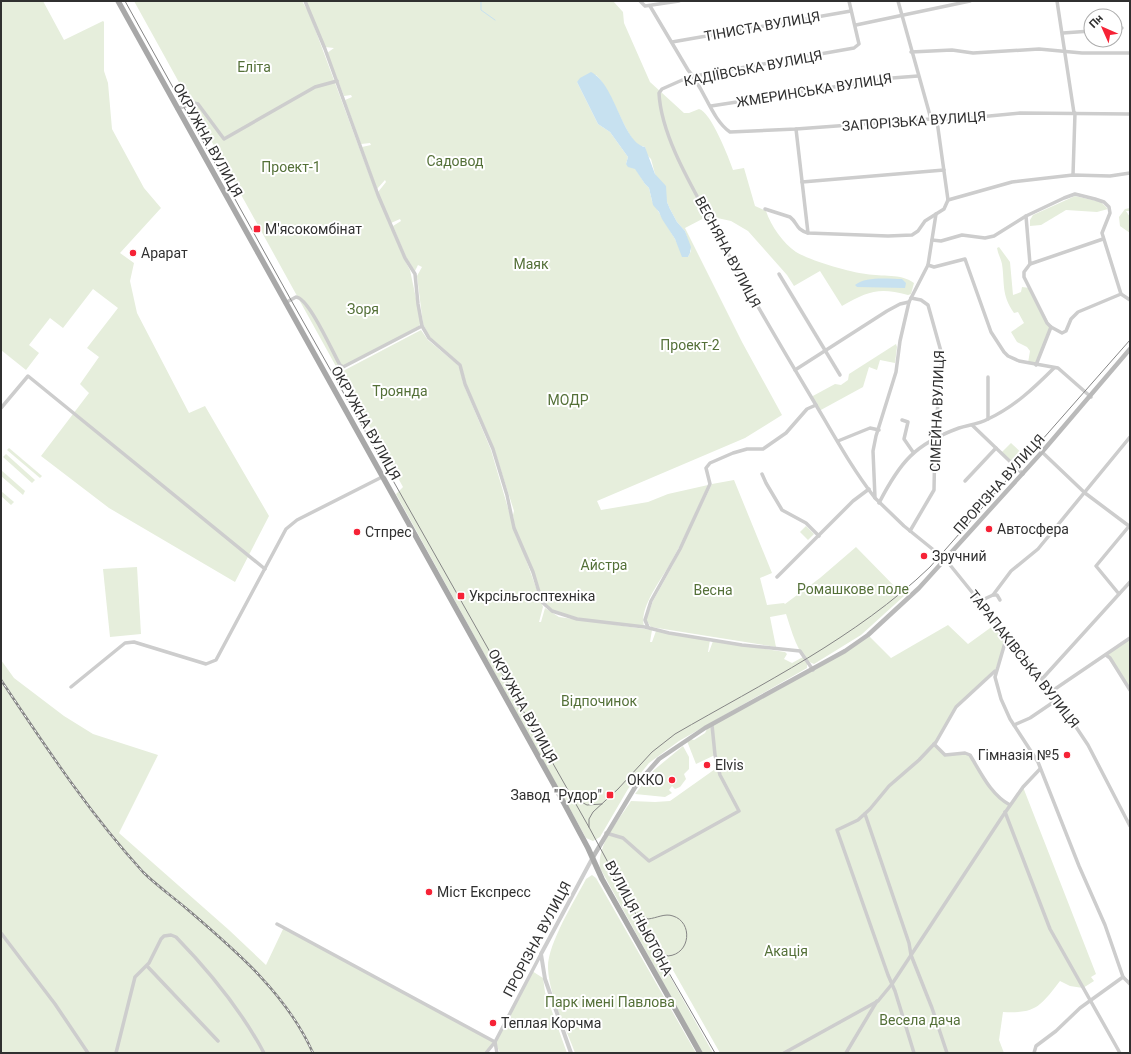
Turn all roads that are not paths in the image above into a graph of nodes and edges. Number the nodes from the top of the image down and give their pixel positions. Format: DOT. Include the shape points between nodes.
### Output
graph roads {
  1 [pos="118,1"];
  2 [pos="304,1"];
  3 [pos="640,1"];
  4 [pos="679,1"];
  5 [pos="849,1"];
  6 [pos="898,1"];
  7 [pos="940,1"];
  8 [pos="970,1"];
  9 [pos="1057,1"];
  10 [pos="650,6"];
  11 [pos="941,6"];
  12 [pos="852,11"];
  13 [pos="902,17"];
  14 [pos="856,25"];
  15 [pos="1083,31"];
  16 [pos="1062,32"];
  17 [pos="672,42"];
  18 [pos="911,52"];
  19 [pos="1066,52"];
  20 [pos="1130,53"];
  21 [pos="918,76"];
  22 [pos="694,77"];
  23 [pos="337,81"];
  24 [pos="659,93"];
  25 [pos="711,106"];
  26 [pos="177,109"];
  27 [pos="1075,113"];
  28 [pos="1130,114"];
  29 [pos="931,119"];
  30 [pos="937,121"];
  31 [pos="796,129"];
  32 [pos="944,170"];
  33 [pos="1130,173"];
  34 [pos="1073,175"];
  35 [pos="802,182"];
  36 [pos="948,200"];
  37 [pos="765,209"];
  38 [pos="936,214"];
  39 [pos="1026,216"];
  40 [pos="808,234"];
  41 [pos="1103,239"];
  42 [pos="932,240"];
  43 [pos="1030,264"];
  44 [pos="928,265"];
  45 [pos="780,274"];
  46 [pos="1122,294"];
  47 [pos="910,300"];
  48 [pos="1130,300"];
  49 [pos="285,303"];
  50 [pos="422,326"];
  51 [pos="1051,327"];
  52 [pos="1130,349"];
  53 [pos="826,351"];
  54 [pos="1036,365"];
  55 [pos="1054,368"];
  56 [pos="795,370"];
  57 [pos="840,375"];
  58 [pos="988,378"];
  59 [pos="1091,397"];
  60 [pos="816,405"];
  61 [pos="1,408"];
  62 [pos="988,419"];
  63 [pos="902,420"];
  64 [pos="972,425"];
  65 [pos="878,430"];
  66 [pos="1130,437"];
  67 [pos="935,438"];
  68 [pos="838,441"];
  69 [pos="996,448"];
  70 [pos="913,452"];
  71 [pos="1042,452"];
  72 [pos="762,474"];
  73 [pos="1023,474"];
  74 [pos="382,476"];
  75 [pos="965,481"];
  76 [pos="868,489"];
  77 [pos="1085,493"];
  78 [pos="875,498"];
  79 [pos="879,503"];
  80 [pos="1129,526"];
  81 [pos="910,531"];
  82 [pos="819,536"];
  83 [pos="946,560"];
  84 [pos="264,569"];
  85 [pos="776,577"];
  86 [pos="1130,582"];
  87 [pos="1118,594"];
  88 [pos="993,595"];
  89 [pos="1000,600"];
  90 [pos="980,601"];
  91 [pos="651,629"];
  92 [pos="1007,636"];
  93 [pos="1130,638"];
  94 [pos="1106,655"];
  95 [pos="813,670"];
  96 [pos="995,671"];
  97 [pos="1042,679"];
  98 [pos="71,687"];
  99 [pos="1130,690"];
  100 [pos="1052,691"];
  101 [pos="1058,699"];
  102 [pos="712,725"];
  103 [pos="1014,725"];
  104 [pos="934,744"];
  105 [pos="1040,769"];
  106 [pos="1010,805"];
  107 [pos="1005,812"];
  108 [pos="865,814"];
  109 [pos="1130,826"];
  110 [pos="606,833"];
  111 [pos="593,857"];
  112 [pos="277,924"];
  113 [pos="1,933"];
  114 [pos="541,954"];
  115 [pos="911,955"];
  116 [pos="147,966"];
  117 [pos="1123,977"];
  118 [pos="892,984"];
  119 [pos="1130,984"];
  120 [pos="1090,1000"];
  121 [pos="878,1001"];
  122 [pos="218,1041"];
  123 [pos="495,1042"];
  124 [pos="88,1053"];
  125 [pos="116,1053"];
  126 [pos="264,1053"];
  127 [pos="486,1053"];
  128 [pos="497,1053"];
  129 [pos="571,1053"];
  130 [pos="700,1053"];
  131 [pos="784,1053"];
  132 [pos="846,1053"];
  133 [pos="914,1053"];
  134 [pos="947,1053"];
  135 [pos="1034,1053"];
  136 [pos="1120,1053"];
  1 -- 26 [label="main road, ОКРУЖНА ВУЛИЦЯ"];
  2 -- 23 [label="street" via="311,12"];
  3 -- 10 [label="street" via="643,5"];
  4 -- 10 [label="street"];
  5 -- 12 [label="street"];
  6 -- 13 [label="street"];
  7 -- 11 [label="street"];
  8 -- 11 [label="street"];
  9 -- 16 [label="street"];
  10 -- 17 [label="street"];
  11 -- 13 [label="street"];
  12 -- 14 [label="street"];
  12 -- 17 [label="street, ТІНИСТА ВУЛИЦЯ"];
  13 -- 14 [label="street"];
  13 -- 18 [label="street"];
  14 -- 22 [label="street, КАДІЇВСЬКА ВУЛИЦЯ" via="859,44 851,49"];
  15 -- 16 [label="street"];
  16 -- 19 [label="street"];
  17 -- 22 [label="street"];
  18 -- 19 [label="street" via="943,50 973,53 1039,49"];
  18 -- 21 [label="street"];
  19 -- 20 [label="street"];
  19 -- 27 [label="street"];
  21 -- 25 [label="street, ЖМЕРИНСЬКА ВУЛИЦЯ"];
  21 -- 29 [label="street"];
  22 -- 24 [label="street, КАДІЇВСЬКА ВУЛИЦЯ" via="668,86"];
  22 -- 25 [label="street"];
  23 -- 26 [label="street" via="315,87 224,139 198,104"];
  23 -- 50 [label="street" via="383,208 405,258 415,274"];
  24 -- 56 [label="street, ВЕСНЯНА ВУЛИЦЯ" via="661,111 673,146 746,288"];
  25 -- 31 [label="street, ЗАПОРІЗЬКА ВУЛИЦЯ" via="730,132"];
  26 -- 49 [label="main road, ОКРУЖНА ВУЛИЦЯ"];
  27 -- 28 [label="street, ЗАПОРІЗЬКА ВУЛИЦЯ"];
  27 -- 30 [label="street, ЗАПОРІЗЬКА ВУЛИЦЯ" via="1020,113"];
  27 -- 34 [label="street"];
  29 -- 30 [label="street, ЗАПОРІЗЬКА ВУЛИЦЯ"];
  29 -- 31 [label="street, ЗАПОРІЗЬКА ВУЛИЦЯ"];
  30 -- 32 [label="street"];
  31 -- 35 [label="street"];
  32 -- 35 [label="street"];
  32 -- 36 [label="street"];
  33 -- 34 [label="street" via="1110,176"];
  34 -- 36 [label="street" via="1012,182"];
  35 -- 40 [label="street"];
  36 -- 38 [label="street" via="946,206"];
  37 -- 40 [label="street" via="790,217 798,229"];
  38 -- 40 [label="street" via="910,235"];
  38 -- 42 [label="street"];
  39 -- 41 [label="street" via="1071,195 1080,194 1104,202 1109,207 1110,213 1102,229"];
  39 -- 42 [label="street" via="990,237 962,235 941,241"];
  39 -- 43 [label="street"];
  41 -- 43 [label="street"];
  41 -- 46 [label="street"];
  42 -- 44 [label="street"];
  43 -- 51 [label="street" via="1023,275"];
  44 -- 47 [label="street"];
  44 -- 54 [label="street" via="934,267 965,259 988,325 1001,347 1008,356"];
  45 -- 53 [label="street"];
  46 -- 48 [label="street"];
  46 -- 51 [label="street" via="1078,312 1064,333"];
  47 -- 53 [label="street" via="886,311"];
  47 -- 65 [label="street" via="896,372"];
  47 -- 67 [label="street, СІМЕЙНА ВУЛИЦЯ" via="921,300 928,305 941,349 942,372"];
  49 -- 50 [label="street" via="296,297 302,300 343,367"];
  49 -- 74 [label="main road, ОКРУЖНА ВУЛИЦЯ"];
  50 -- 91 [label="street" via="429,338 460,365 465,384 493,449 514,528 533,572 542,602 552,611 577,619"];
  51 -- 54 [label="street"];
  52 -- 59 [label="main road, ПРОРІЗНА ВУЛИЦЯ"];
  53 -- 56 [label="street"];
  53 -- 57 [label="street"];
  54 -- 55 [label="street"];
  55 -- 59 [label="street" via="1058,368"];
  55 -- 62 [label="street" via="1030,391"];
  56 -- 60 [label="street, ВЕСНЯНА ВУЛИЦЯ"];
  58 -- 62 [label="street"];
  59 -- 71 [label="main road, ПРОРІЗНА ВУЛИЦЯ"];
  60 -- 68 [label="street, ВЕСНЯНА ВУЛИЦЯ"];
  60 -- 91 [label="street" via="807,409 786,433 764,449 747,449 733,453 710,463 706,468 710,484 680,549 651,601 645,622"];
  61 -- 84 [label="street" via="28,376"];
  62 -- 64 [label="street"];
  63 -- 70 [label="street" via="908,422 904,439"];
  64 -- 67 [label="street"];
  64 -- 69 [label="street"];
  65 -- 68 [label="street" via="870,428"];
  65 -- 78 [label="street" via="873,451"];
  66 -- 77 [label="street"];
  67 -- 70 [label="street"];
  67 -- 81 [label="street, СІМЕЙНА ВУЛИЦЯ" via="934,492"];
  68 -- 76 [label="street, ВЕСНЯНА ВУЛИЦЯ"];
  69 -- 73 [label="street"];
  69 -- 75 [label="street"];
  70 -- 79 [label="street"];
  71 -- 73 [label="main road, ПРОРІЗНА ВУЛИЦЯ"];
  71 -- 77 [label="street"];
  72 -- 82 [label="street" via="782,510 806,523"];
  73 -- 83 [label="main road, ПРОРІЗНА ВУЛИЦЯ"];
  74 -- 84 [label="street" via="290,525"];
  74 -- 111 [label="main road, ОКРУЖНА ВУЛИЦЯ"];
  76 -- 78 [label="street, ТАРАПАКІВСЬКА ВУЛИЦЯ"];
  76 -- 82 [label="street"];
  77 -- 80 [label="street"];
  77 -- 88 [label="street" via="1038,549 1006,576"];
  78 -- 79 [label="street, ТАРАПАКІВСЬКА ВУЛИЦЯ"];
  79 -- 81 [label="street, ТАРАПАКІВСЬКА ВУЛИЦЯ"];
  80 -- 87 [label="street" via="1096,566"];
  81 -- 83 [label="street, ТАРАПАКІВСЬКА ВУЛИЦЯ"];
  82 -- 85 [label="street"];
  83 -- 90 [label="street, ТАРАПАКІВСЬКА ВУЛИЦЯ"];
  83 -- 95 [label="main road, ПРОРІЗНА ВУЛИЦЯ" via="868,635 846,652"];
  84 -- 98 [label="street" via="216,660 206,664 134,642 125,643"];
  86 -- 87 [label="street"];
  87 -- 97 [label="street"];
  88 -- 89 [label="street" via="997,595"];
  88 -- 90 [label="street"];
  90 -- 92 [label="street, ТАРАПАКІВСЬКА ВУЛИЦЯ"];
  91 -- 95 [label="street" via="742,645 800,651"];
  92 -- 96 [label="street"];
  92 -- 97 [label="street, ТАРАПАКІВСЬКА ВУЛИЦЯ"];
  93 -- 94 [label="street"];
  94 -- 99 [label="street"];
  94 -- 100 [label="street"];
  95 -- 102 [label="main road, ПРОРІЗНА ВУЛИЦЯ"];
  96 -- 103 [label="street" via="994,677 1001,699"];
  96 -- 104 [label="street" via="956,706"];
  97 -- 100 [label="street, ТАРАПАКІВСЬКА ВУЛИЦЯ"];
  100 -- 101 [label="street, ТАРАПАКІВСЬКА ВУЛИЦЯ"];
  101 -- 103 [label="street" via="1030,718"];
  101 -- 109 [label="street, ТАРАПАКІВСЬКА ВУЛИЦЯ" via="1088,745"];
  102 -- 110 [label="main road, ПРОРІЗНА ВУЛИЦЯ" via="679,744 649,769 632,790"];
  102 -- 110 [label="street" via="718,767 739,811 649,861 623,838"];
  103 -- 105 [label="street" via="1032,750"];
  104 -- 106 [label="street" via="945,755 970,755 986,780 1004,802"];
  104 -- 108 [label="street" via="889,786"];
  105 -- 106 [label="street"];
  105 -- 117 [label="street" via="1105,925"];
  106 -- 107 [label="street"];
  107 -- 115 [label="street"];
  107 -- 120 [label="street" via="1050,929"];
  108 -- 115 [label="street"];
  108 -- 118 [label="street" via="837,830"];
  110 -- 111 [label="main road, ПРОРІЗНА ВУЛИЦЯ"];
  111 -- 114 [label="street, ПРОРІЗНА ВУЛИЦЯ"];
  111 -- 130 [label="main road, ВУЛИЦЯ НЬЮТОНА" via="602,880"];
  112 -- 123 [label="street"];
  113 -- 124 [label="street" via="55,1004"];
  114 -- 123 [label="street, ПРОРІЗНА ВУЛИЦЯ"];
  114 -- 129 [label="street" via="544,979"];
  115 -- 118 [label="street"];
  115 -- 134 [label="street"];
  116 -- 122 [label="street"];
  116 -- 125 [label="street" via="135,977"];
  116 -- 126 [label="street" via="164,936 176,937 237,1008"];
  117 -- 119 [label="street"];
  117 -- 120 [label="street"];
  118 -- 121 [label="street"];
  118 -- 133 [label="street"];
  120 -- 135 [label="street" via="1036,1046"];
  120 -- 136 [label="street"];
  121 -- 131 [label="street"];
  121 -- 132 [label="street"];
  123 -- 127 [label="street, ПРОРІЗНА ВУЛИЦЯ"];
  123 -- 128 [label="street"];
}
